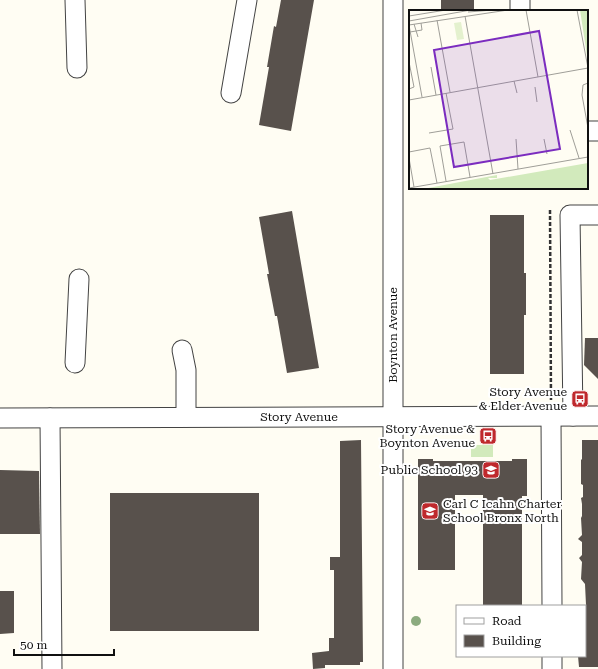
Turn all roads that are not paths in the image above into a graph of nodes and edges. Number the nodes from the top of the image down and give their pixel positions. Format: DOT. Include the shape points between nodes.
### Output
graph roads {
  1 [pos="76,0"];
  2 [pos="393,0"];
  3 [pos="247,5"];
  4 [pos="77,68"];
  5 [pos="231,93"];
  6 [pos="598,214"];
  7 [pos="79,279"];
  8 [pos="182,350"];
  9 [pos="75,363"];
  10 [pos="551,416"];
  11 [pos="573,416"];
  12 [pos="598,416"];
  13 [pos="186,417"];
  14 [pos="392,417"];
  15 [pos="0,418"];
  16 [pos="50,418"];
  17 [pos="552,605"];
  18 [pos="552,657"];
  19 [pos="52,669"];
  20 [pos="393,669"];
  21 [pos="552,669"];
  1 -- 4 [label="street"];
  2 -- 14 [label="street, Boynton Avenue"];
  3 -- 5 [label="street"];
  6 -- 11 [label="street" via="570,215"];
  7 -- 9 [label="street"];
  8 -- 13 [label="street" via="186,370"];
  10 -- 11 [label="street, Story Avenue"];
  10 -- 14 [label="street, Story Avenue"];
  10 -- 17 [label="street"];
  11 -- 12 [label="street, Story Avenue"];
  13 -- 14 [label="street, Story Avenue"];
  13 -- 16 [label="street, Story Avenue"];
  14 -- 20 [label="street, Boynton Avenue"];
  15 -- 16 [label="street, Story Avenue"];
  16 -- 19 [label="street"];
  18 -- 21 [label="street"];
}
